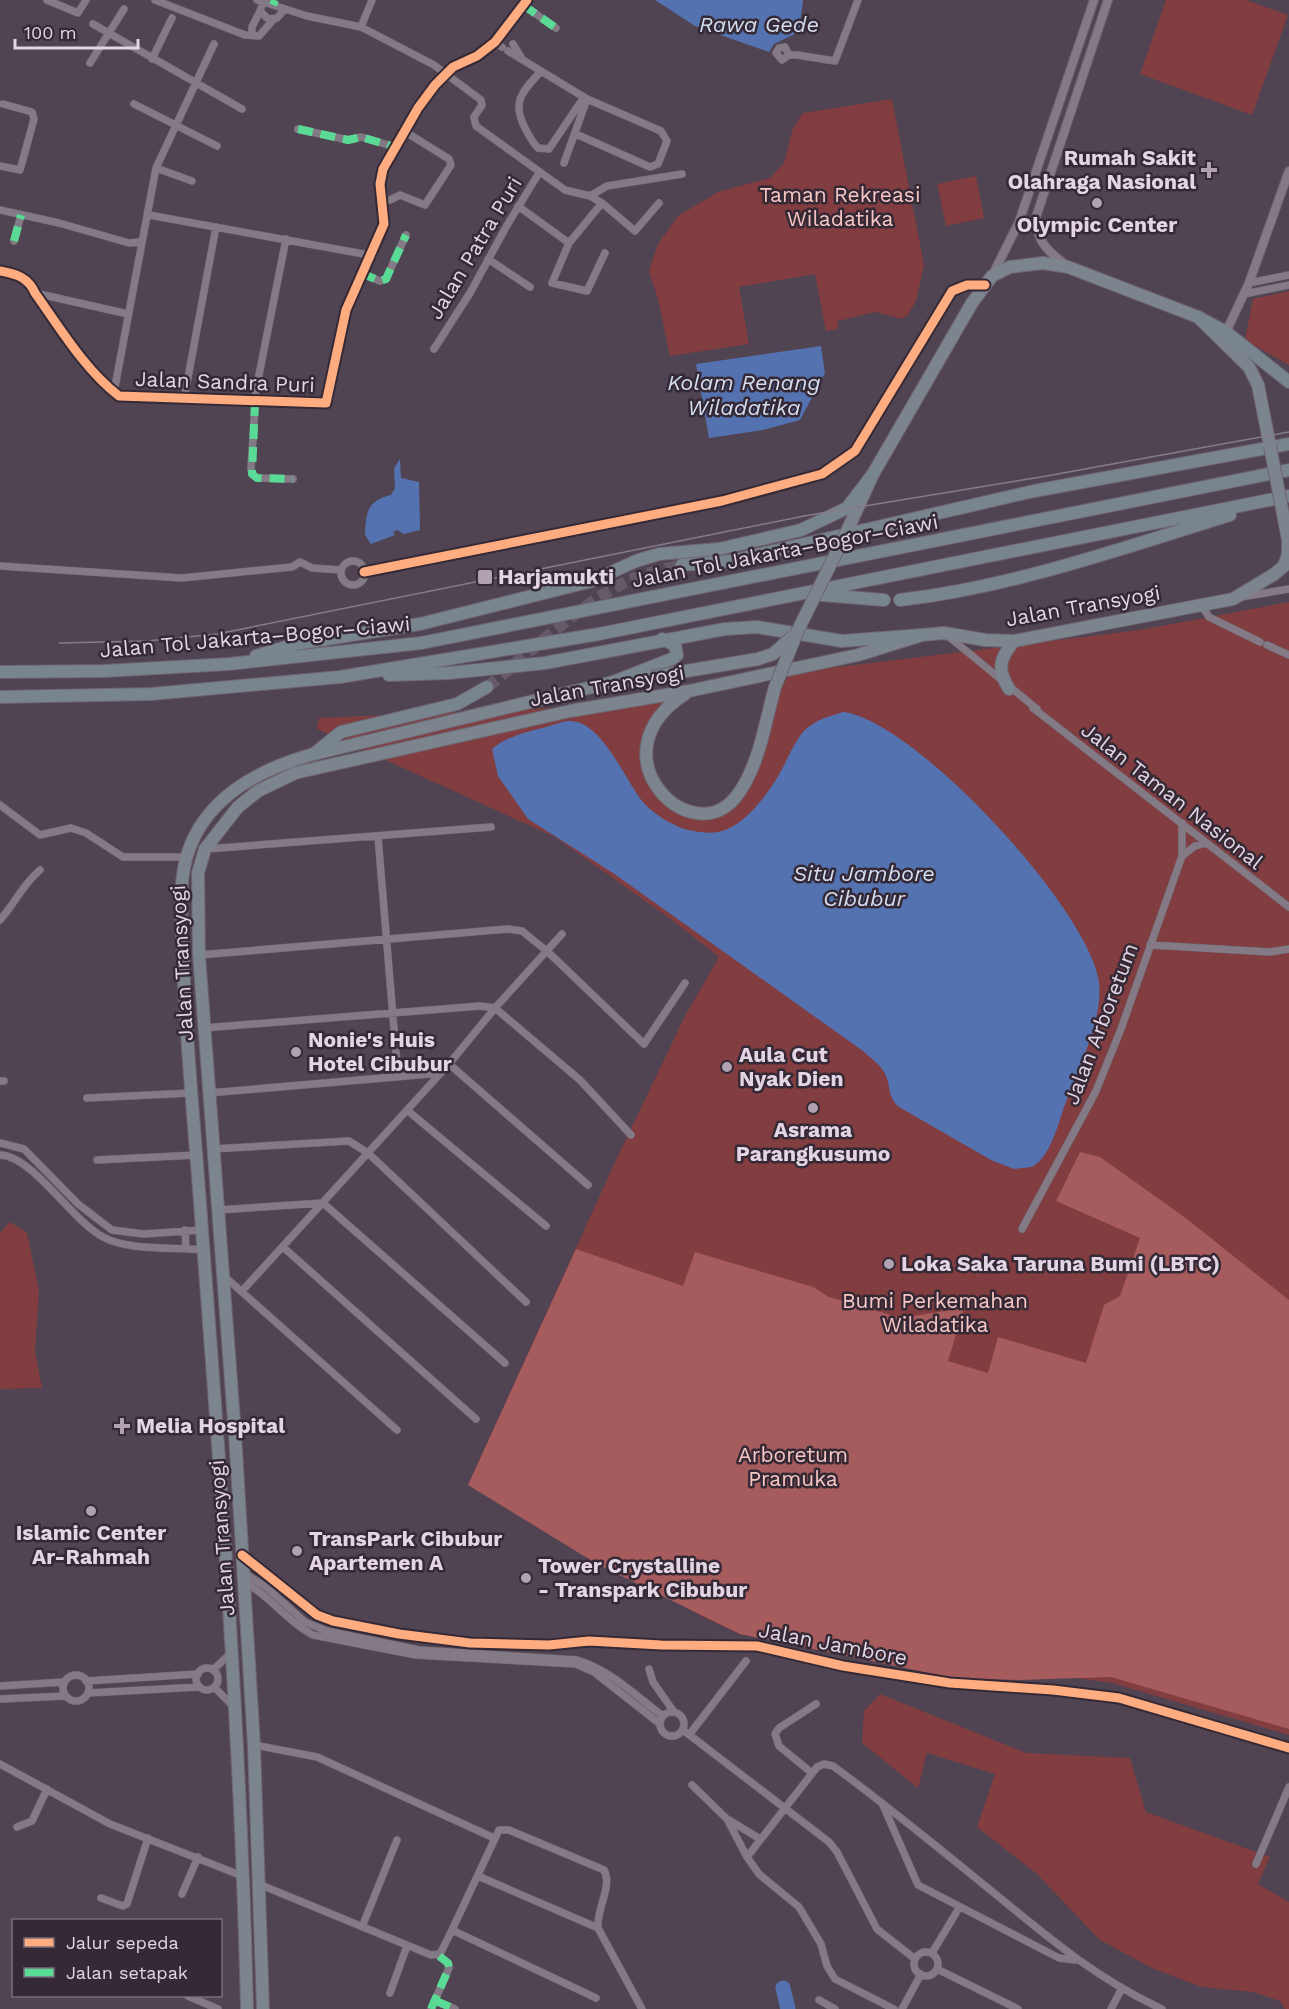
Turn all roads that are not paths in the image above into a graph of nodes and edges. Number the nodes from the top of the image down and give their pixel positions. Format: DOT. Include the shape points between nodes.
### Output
graph roads {
  1 [pos="47,0"];
  2 [pos="86,0"];
  3 [pos="372,0"];
  4 [pos="858,0"];
  5 [pos="1094,0"];
  6 [pos="1108,0"];
  7 [pos="158,1"];
  8 [pos="260,1"];
  9 [pos="274,2"];
  10 [pos="525,3"];
  11 [pos="124,9"];
  12 [pos="285,9"];
  13 [pos="260,11"];
  14 [pos="172,18"];
  15 [pos="273,20"];
  16 [pos="93,24"];
  17 [pos="361,27"];
  18 [pos="556,28"];
  19 [pos="108,35"];
  20 [pos="252,35"];
  21 [pos="507,40"];
  22 [pos="495,42"];
  23 [pos="214,44"];
  24 [pos="789,55"];
  25 [pos="521,57"];
  26 [pos="152,59"];
  27 [pos="90,63"];
  28 [pos="542,70"];
  29 [pos="446,73"];
  30 [pos="195,82"];
  31 [pos="586,98"];
  32 [pos="3,104"];
  33 [pos="134,104"];
  34 [pos="242,109"];
  35 [pos="176,124"];
  36 [pos="298,129"];
  37 [pos="404,131"];
  38 [pos="576,134"];
  39 [pos="217,146"];
  40 [pos="395,147"];
  41 [pos="564,163"];
  42 [pos="0,166"];
  43 [pos="156,168"];
  44 [pos="1289,171"];
  45 [pos="539,173"];
  46 [pos="682,174"];
  47 [pos="192,181"];
  48 [pos="590,196"];
  49 [pos="390,200"];
  50 [pos="602,203"];
  51 [pos="659,203"];
  52 [pos="518,206"];
  53 [pos="0,210"];
  54 [pos="21,215"];
  55 [pos="148,215"];
  56 [pos="216,227"];
  57 [pos="635,231"];
  58 [pos="406,235"];
  59 [pos="630,238"];
  60 [pos="286,239"];
  61 [pos="14,241"];
  62 [pos="141,242"];
  63 [pos="569,243"];
  64 [pos="604,253"];
  65 [pos="369,255"];
  66 [pos="488,260"];
  67 [pos="1068,267"];
  68 [pos="0,271"];
  69 [pos="361,273"];
  70 [pos="1289,274"];
  71 [pos="989,281"];
  72 [pos="1249,283"];
  73 [pos="1289,285"];
  74 [pos="530,287"];
  75 [pos="35,293"];
  76 [pos="1244,294"];
  77 [pos="128,314"];
  78 [pos="1198,317"];
  79 [pos="1226,332"];
  80 [pos="434,349"];
  81 [pos="1289,382"];
  82 [pos="114,392"];
  83 [pos="184,399"];
  84 [pos="255,401"];
  85 [pos="1289,444"];
  86 [pos="1289,470"];
  87 [pos="873,474"];
  88 [pos="293,479"];
  89 [pos="1289,496"];
  90 [pos="1288,540"];
  91 [pos="0,566"];
  92 [pos="682,566"];
  93 [pos="341,570"];
  94 [pos="364,572"];
  95 [pos="1289,589"];
  96 [pos="797,592"];
  97 [pos="1233,598"];
  98 [pos="884,600"];
  99 [pos="900,600"];
  100 [pos="1202,606"];
  101 [pos="798,630"];
  102 [pos="944,633"];
  103 [pos="922,635"];
  104 [pos="662,639"];
  105 [pos="1014,641"];
  106 [pos="1289,655"];
  107 [pos="229,664"];
  108 [pos="0,672"];
  109 [pos="340,677"];
  110 [pos="613,682"];
  111 [pos="487,687"];
  112 [pos="1009,689"];
  113 [pos="689,691"];
  114 [pos="0,698"];
  115 [pos="425,729"];
  116 [pos="429,742"];
  117 [pos="314,754"];
  118 [pos="0,805"];
  119 [pos="1182,823"];
  120 [pos="491,827"];
  121 [pos="378,837"];
  122 [pos="1206,843"];
  123 [pos="205,849"];
  124 [pos="1182,856"];
  125 [pos="186,857"];
  126 [pos="40,870"];
  127 [pos="1289,907"];
  128 [pos="1,917"];
  129 [pos="562,934"];
  130 [pos="388,939"];
  131 [pos="1149,945"];
  132 [pos="1289,949"];
  133 [pos="548,952"];
  134 [pos="199,955"];
  135 [pos="686,983"];
  136 [pos="495,1008"];
  137 [pos="393,1013"];
  138 [pos="204,1028"];
  139 [pos="449,1064"];
  140 [pos="190,1071"];
  141 [pos="208,1071"];
  142 [pos="441,1073"];
  143 [pos="398,1077"];
  144 [pos="192,1093"];
  145 [pos="209,1093"];
  146 [pos="87,1098"];
  147 [pos="407,1110"];
  148 [pos="631,1135"];
  149 [pos="0,1143"];
  150 [pos="213,1149"];
  151 [pos="368,1153"];
  152 [pos="0,1155"];
  153 [pos="196,1155"];
  154 [pos="97,1160"];
  155 [pos="588,1185"];
  156 [pos="68,1194"];
  157 [pos="60,1201"];
  158 [pos="323,1203"];
  159 [pos="218,1210"];
  160 [pos="546,1226"];
  161 [pos="1022,1229"];
  162 [pos="185,1230"];
  163 [pos="202,1230"];
  164 [pos="144,1234"];
  165 [pos="143,1246"];
  166 [pos="283,1247"];
  167 [pos="186,1248"];
  168 [pos="204,1250"];
  169 [pos="222,1275"];
  170 [pos="242,1291"];
  171 [pos="526,1302"];
  172 [pos="505,1362"];
  173 [pos="476,1419"];
  174 [pos="397,1430"];
  175 [pos="235,1431"];
  176 [pos="218,1433"];
  177 [pos="242,1555"];
  178 [pos="244,1578"];
  179 [pos="305,1622"];
  180 [pos="297,1627"];
  181 [pos="314,1631"];
  182 [pos="232,1651"];
  183 [pos="746,1661"];
  184 [pos="649,1669"];
  185 [pos="213,1670"];
  186 [pos="198,1674"];
  187 [pos="86,1680"];
  188 [pos="64,1682"];
  189 [pos="0,1686"];
  190 [pos="199,1687"];
  191 [pos="215,1688"];
  192 [pos="88,1693"];
  193 [pos="65,1696"];
  194 [pos="0,1699"];
  195 [pos="816,1704"];
  196 [pos="236,1709"];
  197 [pos="674,1712"];
  198 [pos="661,1720"];
  199 [pos="686,1733"];
  200 [pos="254,1744"];
  201 [pos="1289,1748"];
  202 [pos="0,1764"];
  203 [pos="812,1773"];
  204 [pos="692,1785"];
  205 [pos="1289,1787"];
  206 [pos="47,1789"];
  207 [pos="881,1801"];
  208 [pos="785,1807"];
  209 [pos="727,1819"];
  210 [pos="17,1827"];
  211 [pos="148,1838"];
  212 [pos="494,1838"];
  213 [pos="760,1839"];
  214 [pos="397,1840"];
  215 [pos="198,1857"];
  216 [pos="747,1857"];
  217 [pos="1256,1864"];
  218 [pos="478,1876"];
  219 [pos="245,1877"];
  220 [pos="261,1885"];
  221 [pos="183,1894"];
  222 [pos="101,1898"];
  223 [pos="959,1908"];
  224 [pos="362,1927"];
  225 [pos="598,1928"];
  226 [pos="452,1930"];
  227 [pos="407,1946"];
  228 [pos="932,1953"];
  229 [pos="438,1955"];
  230 [pos="915,1959"];
  231 [pos="1075,1960"];
  232 [pos="937,1969"];
  233 [pos="921,1974"];
  234 [pos="1121,1990"];
  235 [pos="390,1993"];
  236 [pos="192,1997"];
  237 [pos="596,1998"];
  238 [pos="819,2000"];
  239 [pos="436,2001"];
  240 [pos="218,2009"];
  241 [pos="247,2009"];
  242 [pos="263,2009"];
  243 [pos="431,2009"];
  244 [pos="455,2009"];
  245 [pos="642,2009"];
  246 [pos="835,2009"];
  247 [pos="894,2009"];
  248 [pos="902,2009"];
  249 [pos="1018,2009"];
  250 [pos="1111,2009"];
  251 [pos="1162,2009"];
  1 -- 2 [label="street" via="78,13"];
  3 -- 17 [label="street"];
  4 -- 24 [label="street" via="834,61"];
  5 -- 71 [label="street" via="1019,222"];
  6 -- 67 [label="street" via="1036,217 1040,242"];
  7 -- 20 [label="street"];
  8 -- 9 [label="street"];
  8 -- 13 [label="street"];
  9 -- 12 [label="street"];
  10 -- 18 [label="street"];
  10 -- 21 [label="street, Jalan Sandra Puri"];
  11 -- 19 [label="street"];
  12 -- 15 [label="street"];
  12 -- 17 [label="street"];
  13 -- 15 [label="street"];
  13 -- 20 [label="street"];
  14 -- 26 [label="street"];
  15 -- 20 [label="street" via="260,36"];
  16 -- 19 [label="street"];
  17 -- 29 [label="street"];
  19 -- 26 [label="street"];
  19 -- 27 [label="street"];
  21 -- 22 [label="street, Jalan Sandra Puri"];
  21 -- 25 [label="street"];
  22 -- 25 [label="street"];
  22 -- 29 [label="street, Jalan Sandra Puri"];
  23 -- 30 [label="street"];
  25 -- 28 [label="street"];
  26 -- 30 [label="street"];
  28 -- 31 [label="street"];
  28 -- 31 [label="street" via="518,103 519,116 538,148 549,149"];
  29 -- 37 [label="street, Jalan Sandra Puri" via="426,95"];
  29 -- 45 [label="street, Jalan Patra Puri" via="482,100 474,117 476,126"];
  30 -- 34 [label="street"];
  30 -- 35 [label="street"];
  31 -- 38 [label="street"];
  31 -- 38 [label="street" via="661,131 667,141 658,164 650,167"];
  32 -- 42 [label="street" via="34,115 20,170"];
  33 -- 35 [label="street"];
  35 -- 39 [label="street"];
  35 -- 43 [label="street"];
  36 -- 40 [label="street" via="348,140 361,137"];
  37 -- 40 [label="street, Jalan Sandra Puri"];
  37 -- 49 [label="street" via="449,159 451,165 425,205 400,195"];
  38 -- 41 [label="street"];
  40 -- 65 [label="street, Jalan Sandra Puri" via="380,184 384,225"];
  43 -- 47 [label="street"];
  43 -- 55 [label="street"];
  44 -- 72 [label="street"];
  45 -- 48 [label="street" via="565,190"];
  45 -- 52 [label="street, Jalan Patra Puri"];
  46 -- 48 [label="street" via="608,186"];
  48 -- 50 [label="street"];
  50 -- 57 [label="street"];
  50 -- 63 [label="street"];
  51 -- 57 [label="street"];
  52 -- 63 [label="street"];
  52 -- 66 [label="street, Jalan Patra Puri"];
  53 -- 54 [label="street"];
  54 -- 61 [label="street"];
  54 -- 62 [label="street" via="129,243"];
  55 -- 56 [label="street"];
  55 -- 62 [label="street"];
  56 -- 60 [label="street"];
  56 -- 83 [label="street"];
  57 -- 59 [label="street"];
  58 -- 69 [label="street" via="386,279 380,282"];
  60 -- 65 [label="street"];
  60 -- 84 [label="street"];
  62 -- 77 [label="street"];
  63 -- 64 [label="street" via="554,285 587,291"];
  65 -- 69 [label="street, Jalan Sandra Puri"];
  66 -- 74 [label="street"];
  66 -- 80 [label="street, Jalan Patra Puri"];
  67 -- 71 [label="highway" via="1026,264 1010,267"];
  67 -- 78 [label="highway"];
  68 -- 75 [label="street" via="27,280"];
  69 -- 84 [label="street, Jalan Sandra Puri" via="346,310 326,403"];
  70 -- 72 [label="street"];
  71 -- 87 [label="highway" via="972,303"];
  71 -- 94 [label="street" via="952,291 855,451 822,474 722,501"];
  72 -- 76 [label="street"];
  73 -- 76 [label="street"];
  75 -- 77 [label="street"];
  75 -- 82 [label="street" via="79,353"];
  76 -- 79 [label="street"];
  77 -- 82 [label="street"];
  78 -- 79 [label="highway"];
  78 -- 90 [label="highway, bridge" via="1249,367 1258,384"];
  79 -- 81 [label="highway"];
  82 -- 83 [label="street, Jalan Sandra Puri" via="125,398"];
  83 -- 84 [label="street, Jalan Sandra Puri"];
  84 -- 88 [label="street" via="252,474 257,478"];
  85 -- 92 [label="highway" via="1034,491 730,561"];
  86 -- 107 [label="highway, Jalan Tol Jakarta–Bogor–Ciawi" via="421,643"];
  87 -- 101 [label="highway, bridge"];
  87 -- 107 [label="highway" via="847,508 801,530 719,549 659,554 592,581 420,624 296,644"];
  89 -- 96 [label="highway, Jalan Tol Jakarta–Bogor–Ciawi"];
  89 -- 99 [label="highway" via="1035,574 958,594"];
  90 -- 97 [label="highway, Jalan Transyogi" via="1284,566"];
  91 -- 93 [label="street" via="182,578 292,567 300,562 312,568"];
  93 -- 94 [label="street" via="352,561 362,565"];
  93 -- 94 [label="street" via="344,580 354,584 360,582"];
  95 -- 97 [label="street"];
  96 -- 98 [label="highway"];
  96 -- 109 [label="highway, Jalan Tol Jakarta–Bogor–Ciawi" via="598,634"];
  97 -- 100 [label="highway, Jalan Transyogi"];
  100 -- 105 [label="highway, Jalan Transyogi"];
  100 -- 106 [label="street" via="1209,617"];
  101 -- 110 [label="highway, Jalan Transyogi, bridge" via="773,654"];
  101 -- 113 [label="highway, bridge" via="775,687 744,786 726,807 709,812 686,809 666,799 652,781 647,762 653,728 667,709"];
  102 -- 103 [label="highway, Jalan Transyogi"];
  102 -- 105 [label="highway, Jalan Transyogi"];
  102 -- 112 [label="street, Jalan Taman Nasional"];
  103 -- 104 [label="highway" via="842,641 757,627"];
  103 -- 113 [label="highway, Jalan Transyogi" via="858,655"];
  104 -- 109 [label="highway" via="545,663 449,673"];
  104 -- 110 [label="highway" via="675,645 674,658"];
  105 -- 112 [label="highway" via="999,665"];
  107 -- 108 [label="highway, Jalan Tol Jakarta–Bogor–Ciawi"];
  109 -- 114 [label="highway, Jalan Tol Jakarta–Bogor–Ciawi" via="151,694"];
  110 -- 115 [label="highway, Jalan Transyogi"];
  111 -- 117 [label="highway" via="457,704 340,732"];
  112 -- 119 [label="street, Jalan Taman Nasional"];
  113 -- 116 [label="highway, Jalan Transyogi" via="570,711"];
  115 -- 116 [label="highway"];
  115 -- 117 [label="highway, Jalan Transyogi"];
  116 -- 123 [label="highway, Jalan Transyogi" via="295,773 275,782 238,807"];
  117 -- 125 [label="highway, Jalan Transyogi" via="267,769 239,785 209,816"];
  118 -- 125 [label="street" via="40,835 68,828 82,831 123,857"];
  119 -- 122 [label="street, Jalan Taman Nasional"];
  119 -- 124 [label="street, Jalan Arboretum"];
  120 -- 121 [label="street"];
  121 -- 123 [label="street"];
  121 -- 130 [label="street"];
  122 -- 124 [label="street"];
  122 -- 127 [label="street, Jalan Taman Nasional"];
  123 -- 134 [label="highway, Jalan Transyogi" via="198,873"];
  124 -- 131 [label="street, Jalan Arboretum"];
  125 -- 140 [label="highway, Jalan Transyogi" via="182,892"];
  126 -- 128 [label="street" via="25,883"];
  129 -- 133 [label="street"];
  130 -- 133 [label="street" via="508,929 522,931"];
  130 -- 134 [label="street"];
  130 -- 137 [label="street"];
  131 -- 132 [label="street" via="1270,952"];
  131 -- 161 [label="street, Jalan Arboretum" via="1129,1009 1096,1091"];
  133 -- 135 [label="street" via="644,1044"];
  133 -- 136 [label="street"];
  134 -- 138 [label="highway, Jalan Transyogi"];
  136 -- 137 [label="street"];
  136 -- 139 [label="street"];
  136 -- 148 [label="street" via="580,1080"];
  137 -- 138 [label="street"];
  137 -- 143 [label="street"];
  138 -- 141 [label="highway, Jalan Transyogi"];
  139 -- 142 [label="street"];
  139 -- 155 [label="street"];
  140 -- 141 [label="highway"];
  140 -- 144 [label="highway, Jalan Transyogi"];
  141 -- 145 [label="highway, Jalan Transyogi"];
  142 -- 143 [label="street"];
  142 -- 147 [label="street"];
  143 -- 145 [label="street"];
  144 -- 146 [label="street"];
  144 -- 153 [label="highway, Jalan Transyogi"];
  145 -- 150 [label="highway, Jalan Transyogi"];
  147 -- 151 [label="street"];
  147 -- 160 [label="street"];
  149 -- 156 [label="street" via="24,1149"];
  150 -- 151 [label="street" via="341,1139"];
  150 -- 159 [label="highway, Jalan Transyogi"];
  151 -- 158 [label="street"];
  151 -- 171 [label="street"];
  152 -- 157 [label="street" via="22,1161"];
  153 -- 154 [label="street"];
  153 -- 163 [label="highway, Jalan Transyogi"];
  156 -- 157 [label="street"];
  156 -- 164 [label="street" via="106,1227"];
  157 -- 165 [label="street" via="102,1237"];
  158 -- 159 [label="street"];
  158 -- 166 [label="street"];
  158 -- 172 [label="street"];
  159 -- 169 [label="highway, Jalan Transyogi"];
  162 -- 163 [label="street"];
  162 -- 164 [label="street"];
  162 -- 167 [label="street"];
  163 -- 168 [label="highway, Jalan Transyogi"];
  164 -- 165 [label="street"];
  165 -- 167 [label="street"];
  166 -- 170 [label="street"];
  166 -- 173 [label="street"];
  167 -- 168 [label="street"];
  168 -- 176 [label="highway, Jalan Transyogi"];
  169 -- 170 [label="street"];
  169 -- 175 [label="highway, Jalan Transyogi"];
  170 -- 174 [label="street"];
  175 -- 176 [label="highway"];
  175 -- 177 [label="highway, Jalan Transyogi"];
  176 -- 182 [label="highway, Jalan Transyogi"];
  177 -- 178 [label="highway, Jalan Transyogi"];
  177 -- 201 [label="street, Jalan Jambore" via="317,1615 399,1634 470,1643 746,1645 950,1683 1119,1698"];
  178 -- 179 [label="street" via="266,1587"];
  178 -- 180 [label="street"];
  178 -- 200 [label="highway, Jalan Transyogi"];
  179 -- 180 [label="street"];
  179 -- 181 [label="street"];
  180 -- 181 [label="street"];
  181 -- 198 [label="street" via="416,1655 576,1664 594,1672"];
  182 -- 185 [label="street"];
  182 -- 196 [label="highway, Jalan Transyogi"];
  183 -- 199 [label="street"];
  184 -- 197 [label="street" via="653,1682"];
  185 -- 186 [label="street"];
  185 -- 191 [label="street" via="219,1682"];
  186 -- 187 [label="street"];
  186 -- 190 [label="street"];
  187 -- 188 [label="street" via="75,1675"];
  187 -- 192 [label="street"];
  188 -- 189 [label="street"];
  188 -- 193 [label="street"];
  190 -- 191 [label="street" via="210,1691"];
  190 -- 192 [label="street"];
  191 -- 196 [label="street"];
  192 -- 193 [label="street" via="77,1701"];
  193 -- 194 [label="street"];
  195 -- 203 [label="street" via="775,1734 779,1746"];
  196 -- 219 [label="highway, Jalan Transyogi"];
  197 -- 198 [label="street"];
  197 -- 199 [label="street" via="684,1718"];
  198 -- 199 [label="street" via="663,1732 669,1736"];
  199 -- 208 [label="street"];
  200 -- 212 [label="street" via="317,1757"];
  200 -- 220 [label="highway, Jalan Transyogi"];
  202 -- 206 [label="street"];
  203 -- 207 [label="street" via="821,1765 833,1766"];
  203 -- 208 [label="street"];
  204 -- 209 [label="street"];
  205 -- 217 [label="street"];
  206 -- 210 [label="street" via="32,1821"];
  206 -- 211 [label="street" via="110,1824"];
  207 -- 223 [label="street" via="918,1885"];
  207 -- 231 [label="street"];
  208 -- 213 [label="street"];
  208 -- 230 [label="street" via="837,1852 877,1929"];
  209 -- 213 [label="street"];
  209 -- 216 [label="street"];
  211 -- 215 [label="street"];
  211 -- 222 [label="street" via="127,1904"];
  212 -- 218 [label="street"];
  212 -- 225 [label="street" via="500,1829 509,1830 604,1870 607,1882 597,1917"];
  213 -- 216 [label="street"];
  214 -- 224 [label="street"];
  215 -- 219 [label="street"];
  215 -- 221 [label="street"];
  216 -- 247 [label="street" via="759,1874 799,1906 835,1979"];
  218 -- 225 [label="street"];
  218 -- 226 [label="street"];
  219 -- 241 [label="highway, Jalan Transyogi"];
  220 -- 224 [label="street"];
  220 -- 242 [label="highway, Jalan Transyogi"];
  223 -- 228 [label="street"];
  223 -- 231 [label="street" via="1059,1958"];
  224 -- 227 [label="street"];
  225 -- 245 [label="street"];
  226 -- 229 [label="street"];
  226 -- 237 [label="street"];
  227 -- 229 [label="street"];
  227 -- 235 [label="street"];
  228 -- 230 [label="street" via="922,1952"];
  228 -- 232 [label="street"];
  229 -- 239 [label="street" via="450,1966"];
  230 -- 233 [label="street" via="914,1966"];
  231 -- 234 [label="street"];
  232 -- 233 [label="street"];
  232 -- 249 [label="street"];
  233 -- 248 [label="street"];
  234 -- 250 [label="street"];
  234 -- 251 [label="street"];
  236 -- 240 [label="street"];
  238 -- 246 [label="street"];
  239 -- 243 [label="street"];
  239 -- 244 [label="street"];
}
